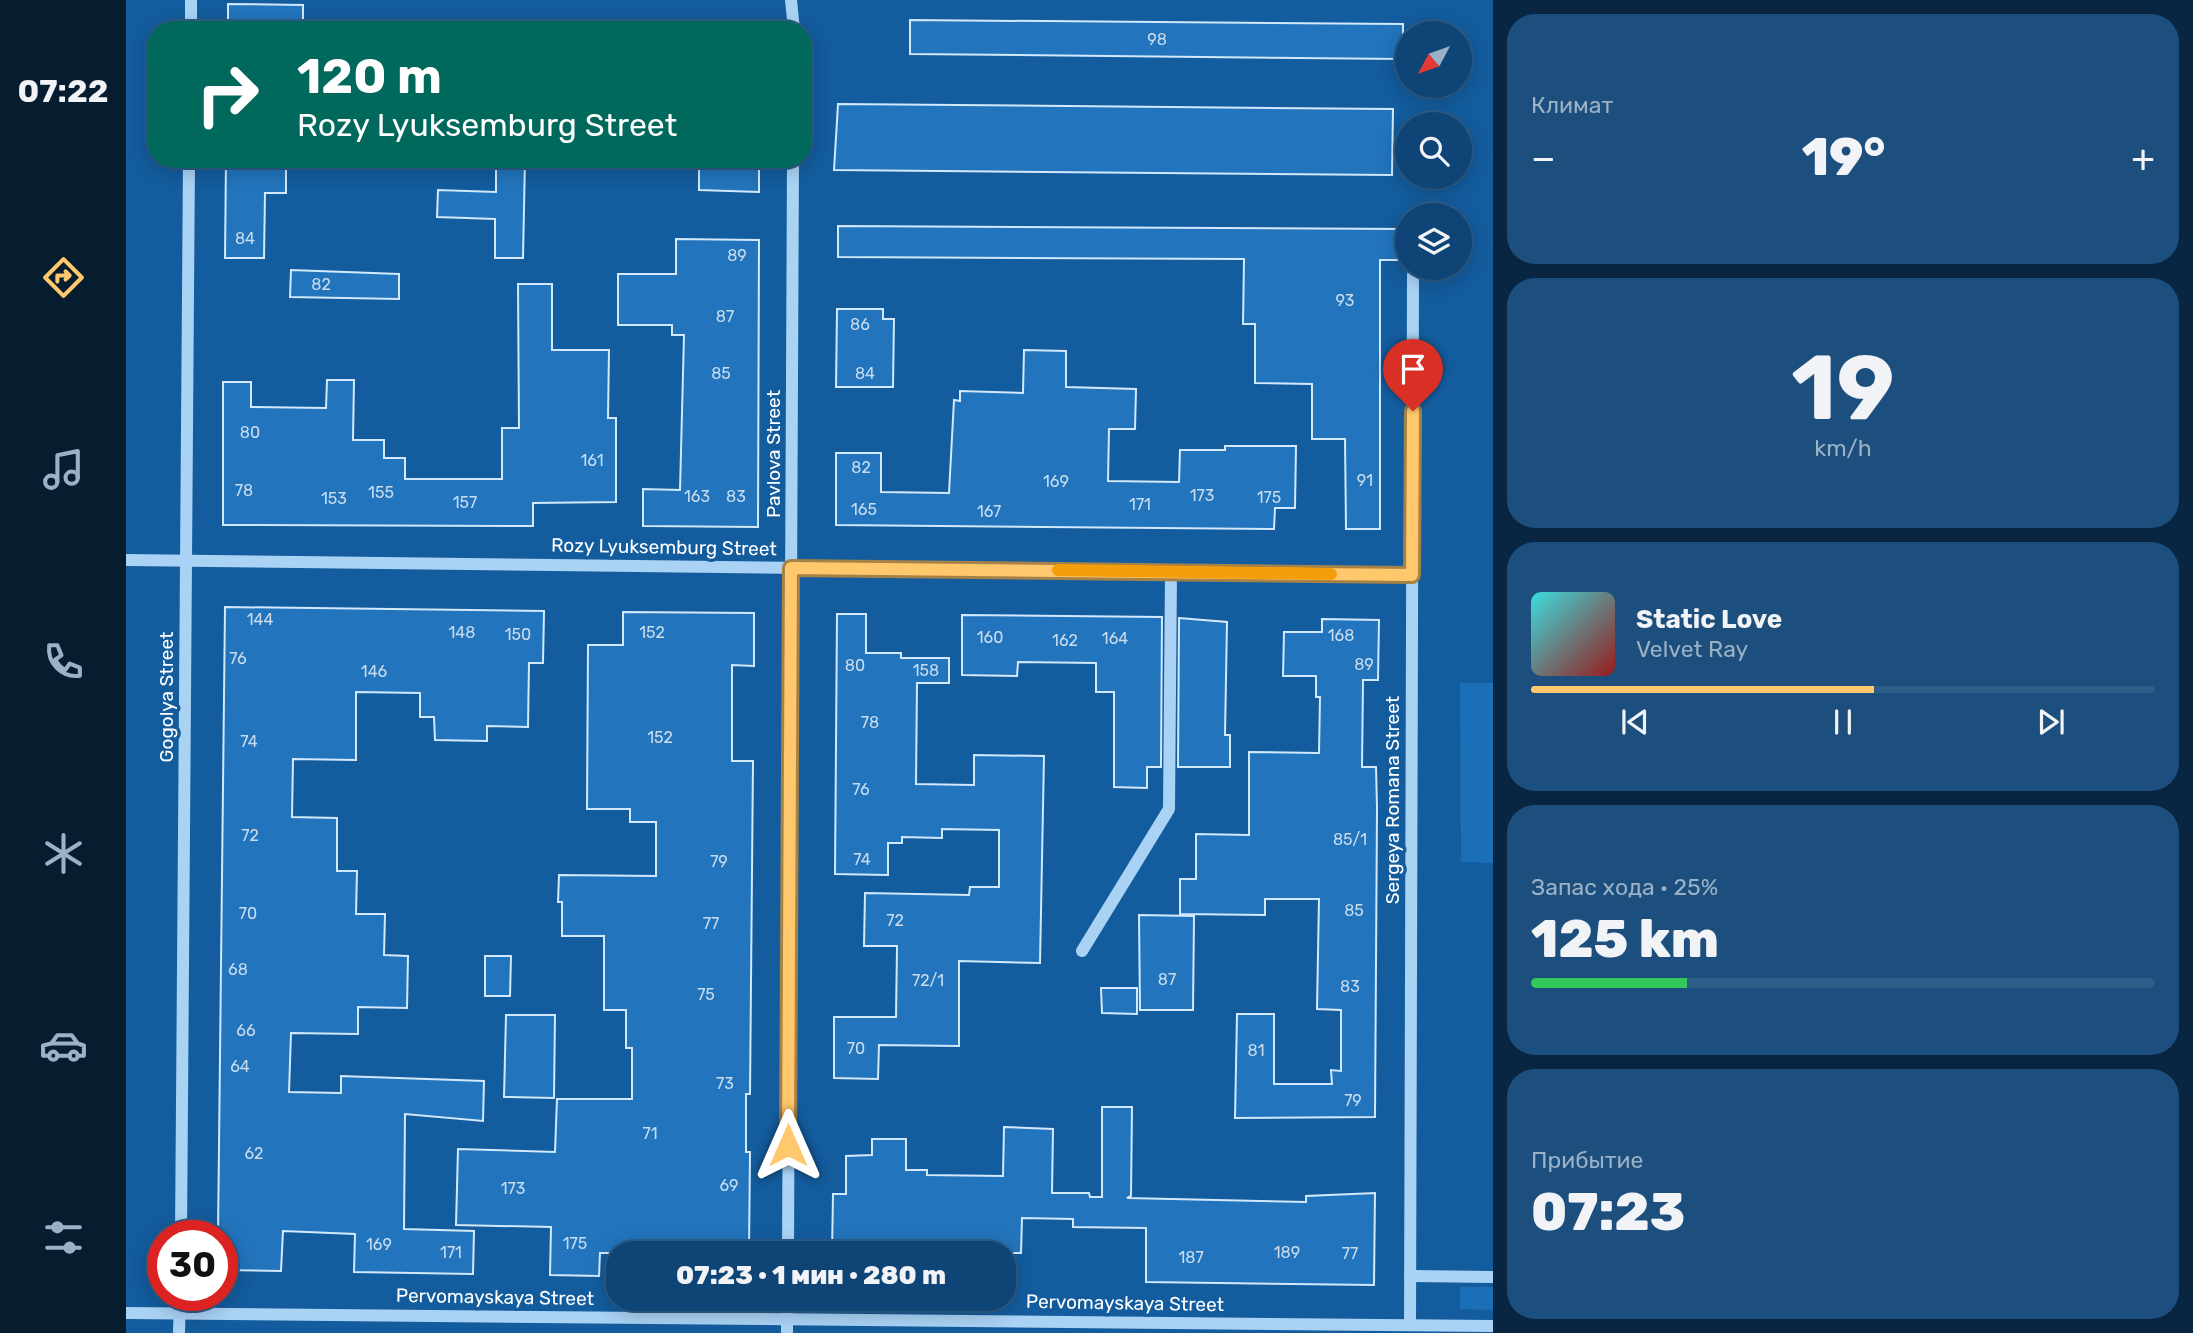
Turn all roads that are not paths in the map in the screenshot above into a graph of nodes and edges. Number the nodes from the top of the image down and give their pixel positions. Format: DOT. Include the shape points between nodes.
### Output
graph roads {
  1 [pos="191,0"];
  2 [pos="791,0"];
  3 [pos="191,21"];
  4 [pos="793,21"];
  5 [pos="190,168"];
  6 [pos="793,168"];
  7 [pos="1413,280"];
  8 [pos="126,560"];
  9 [pos="186,561"];
  10 [pos="791,568"];
  11 [pos="1171,572"];
  12 [pos="1412,575"];
  13 [pos="1082,951"];
  14 [pos="180,1220"];
  15 [pos="788,1241"];
  16 [pos="1410,1276"];
  17 [pos="1493,1277"];
  18 [pos="179,1311"];
  19 [pos="788,1311"];
  20 [pos="126,1313"];
  21 [pos="179,1314"];
  22 [pos="788,1319"];
  23 [pos="1410,1325"];
  24 [pos="1493,1326"];
  25 [pos="1450,1329"];
  26 [pos="179,1333"];
  27 [pos="787,1333"];
  1 -- 3 [label="street"];
  2 -- 4 [label="street"];
  5 -- 9 [label="street, Gogolya Street"];
  6 -- 10 [label="street, Pavlova Street"];
  7 -- 12 [label="street, Sergeya Romana Street"];
  8 -- 9 [label="street, Rozy Lyuksemburg Street"];
  9 -- 10 [label="street, Rozy Lyuksemburg Street"];
  9 -- 14 [label="street, Gogolya Street"];
  10 -- 11 [label="street, Rozy Lyuksemburg Street"];
  10 -- 15 [label="street, Pavlova Street"];
  11 -- 12 [label="street, Rozy Lyuksemburg Street"];
  11 -- 13 [label="street" via="1169,809"];
  12 -- 16 [label="street, Sergeya Romana Street"];
  16 -- 17 [label="street"];
  16 -- 23 [label="street, Sergeya Romana Street"];
  18 -- 21 [label="street"];
  19 -- 22 [label="street"];
  20 -- 21 [label="street, Pervomayskaya Street"];
  21 -- 22 [label="street, Pervomayskaya Street"];
  21 -- 26 [label="street"];
  22 -- 23 [label="street, Pervomayskaya Street"];
  22 -- 27 [label="street"];
  23 -- 25 [label="street, Pervomayskaya Street"];
  24 -- 25 [label="street, Pervomayskaya Street"];
}
